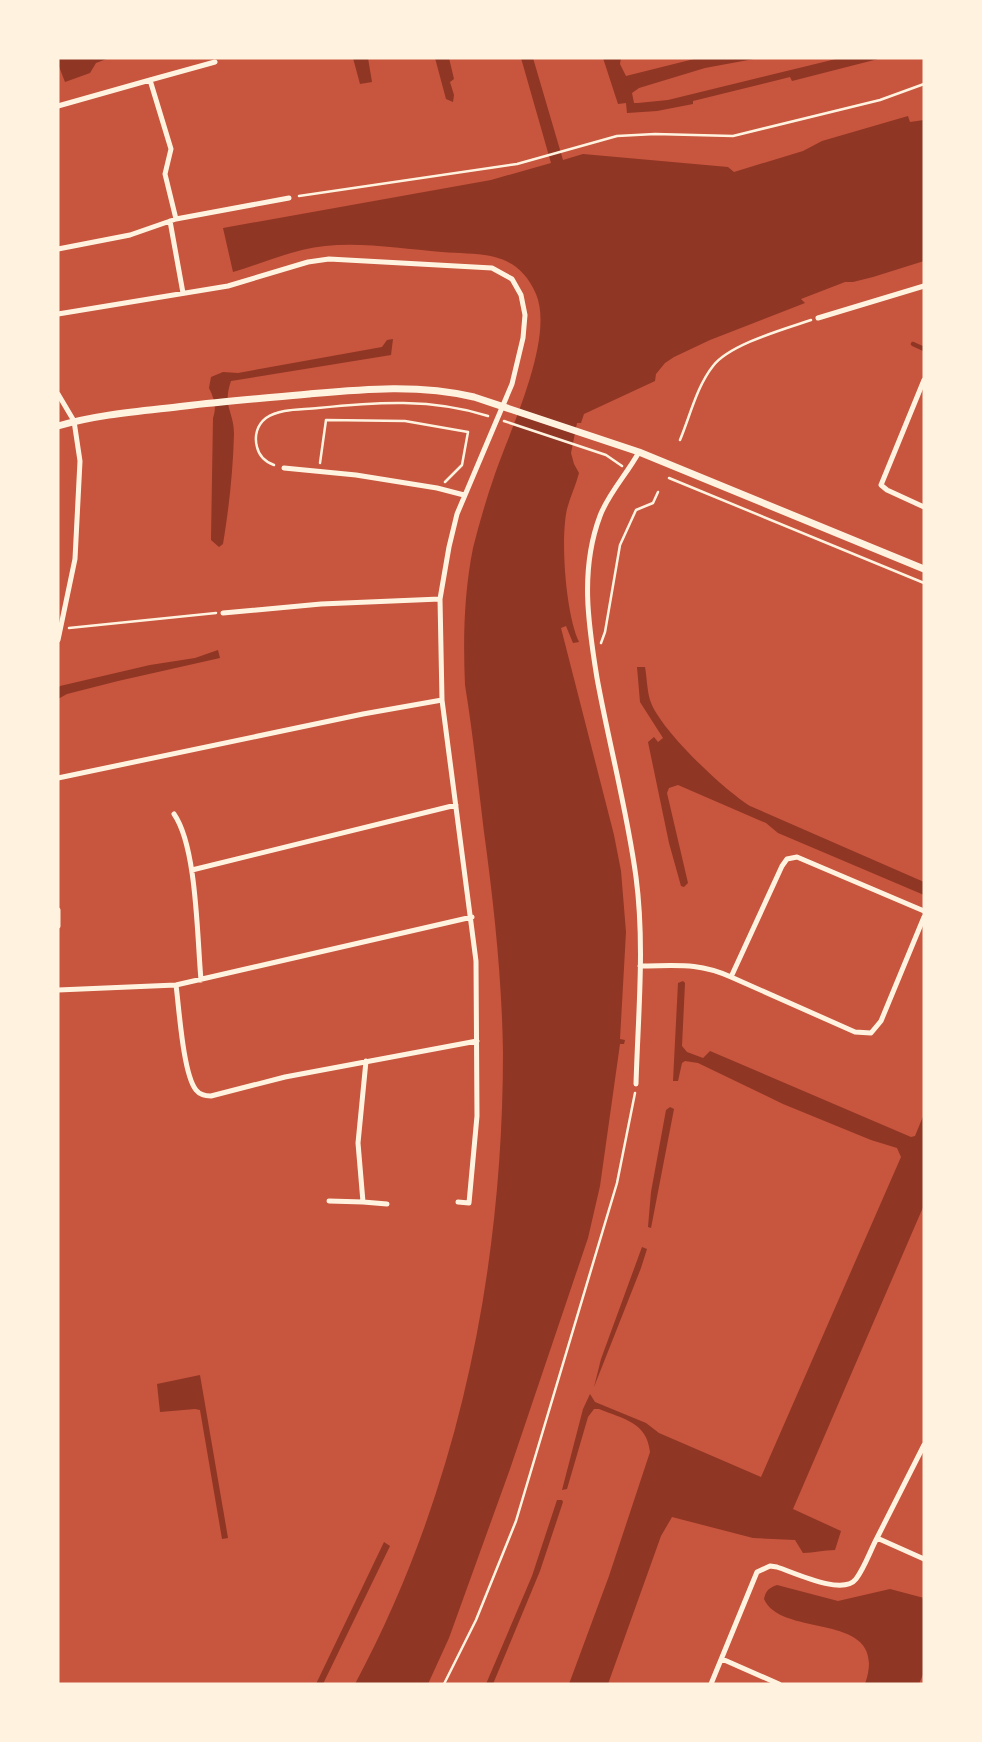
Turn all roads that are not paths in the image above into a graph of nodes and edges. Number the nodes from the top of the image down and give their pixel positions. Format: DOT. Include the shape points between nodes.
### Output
graph roads {
  1 [pos="215,62"];
  2 [pos="150,80"];
  3 [pos="58,106"];
  4 [pos="289,198"];
  5 [pos="173,220"];
  6 [pos="58,249"];
  7 [pos="924,286"];
  8 [pos="183,293"];
  9 [pos="58,314"];
  10 [pos="818,318"];
  11 [pos="924,380"];
  12 [pos="58,394"];
  13 [pos="74,421"];
  14 [pos="58,426"];
  15 [pos="639,452"];
  16 [pos="284,468"];
  17 [pos="464,495"];
  18 [pos="924,507"];
  19 [pos="924,569"];
  20 [pos="440,599"];
  21 [pos="223,613"];
  22 [pos="58,640"];
  23 [pos="442,700"];
  24 [pos="58,778"];
  25 [pos="456,805"];
  26 [pos="174,814"];
  27 [pos="192,870"];
  28 [pos="58,910"];
  29 [pos="924,911"];
  30 [pos="472,917"];
  31 [pos="924,917"];
  32 [pos="58,926"];
  33 [pos="640,966"];
  34 [pos="731,977"];
  35 [pos="201,980"];
  36 [pos="176,985"];
  37 [pos="58,990"];
  38 [pos="477,1041"];
  39 [pos="366,1061"];
  40 [pos="636,1084"];
  41 [pos="329,1201"];
  42 [pos="363,1202"];
  43 [pos="458,1202"];
  44 [pos="387,1204"];
  45 [pos="924,1445"];
  46 [pos="877,1538"];
  47 [pos="924,1559"];
  48 [pos="722,1659"];
  49 [pos="712,1684"];
  50 [pos="779,1684"];
  1 -- 2 [label="street"];
  2 -- 3 [label="street"];
  2 -- 5 [label="street" via="172,149 165,174"];
  4 -- 5 [label="street"];
  5 -- 6 [label="street" via="130,235"];
  5 -- 8 [label="street"];
  7 -- 10 [label="street"];
  8 -- 9 [label="street"];
  8 -- 17 [label="street" via="337,259 476,266 506,274 524,305 523,338 512,384"];
  11 -- 18 [label="street" via="881,485"];
  12 -- 13 [label="street"];
  13 -- 14 [label="street"];
  13 -- 15 [label="street" via="232,401 398,388 474,397"];
  13 -- 22 [label="street" via="80,461 78,530"];
  15 -- 19 [label="street"];
  15 -- 33 [label="street" via="606,501 590,551 587,591 589,628 635,873"];
  16 -- 17 [label="street"];
  17 -- 20 [label="street"];
  20 -- 21 [label="street"];
  20 -- 23 [label="street"];
  23 -- 24 [label="street"];
  23 -- 25 [label="street"];
  25 -- 27 [label="street"];
  25 -- 30 [label="street"];
  26 -- 27 [label="street"];
  27 -- 35 [label="street"];
  28 -- 32 [label="street"];
  29 -- 34 [label="street" via="792,857 782,866"];
  30 -- 35 [label="street"];
  30 -- 38 [label="street"];
  31 -- 34 [label="street" via="881,1021 871,1032 855,1032"];
  33 -- 34 [label="street" via="698,966"];
  33 -- 40 [label="street"];
  35 -- 36 [label="street"];
  36 -- 37 [label="street"];
  36 -- 39 [label="street" via="183,1044 195,1089 202,1095"];
  38 -- 39 [label="street"];
  38 -- 43 [label="street" via="477,1116 469,1203"];
  39 -- 42 [label="street" via="358,1143"];
  41 -- 42 [label="street"];
  42 -- 44 [label="street"];
  45 -- 46 [label="street"];
  46 -- 47 [label="street"];
  46 -- 48 [label="street" via="857,1578 844,1586 777,1567 757,1572"];
  48 -- 49 [label="street"];
  48 -- 50 [label="street"];
}
